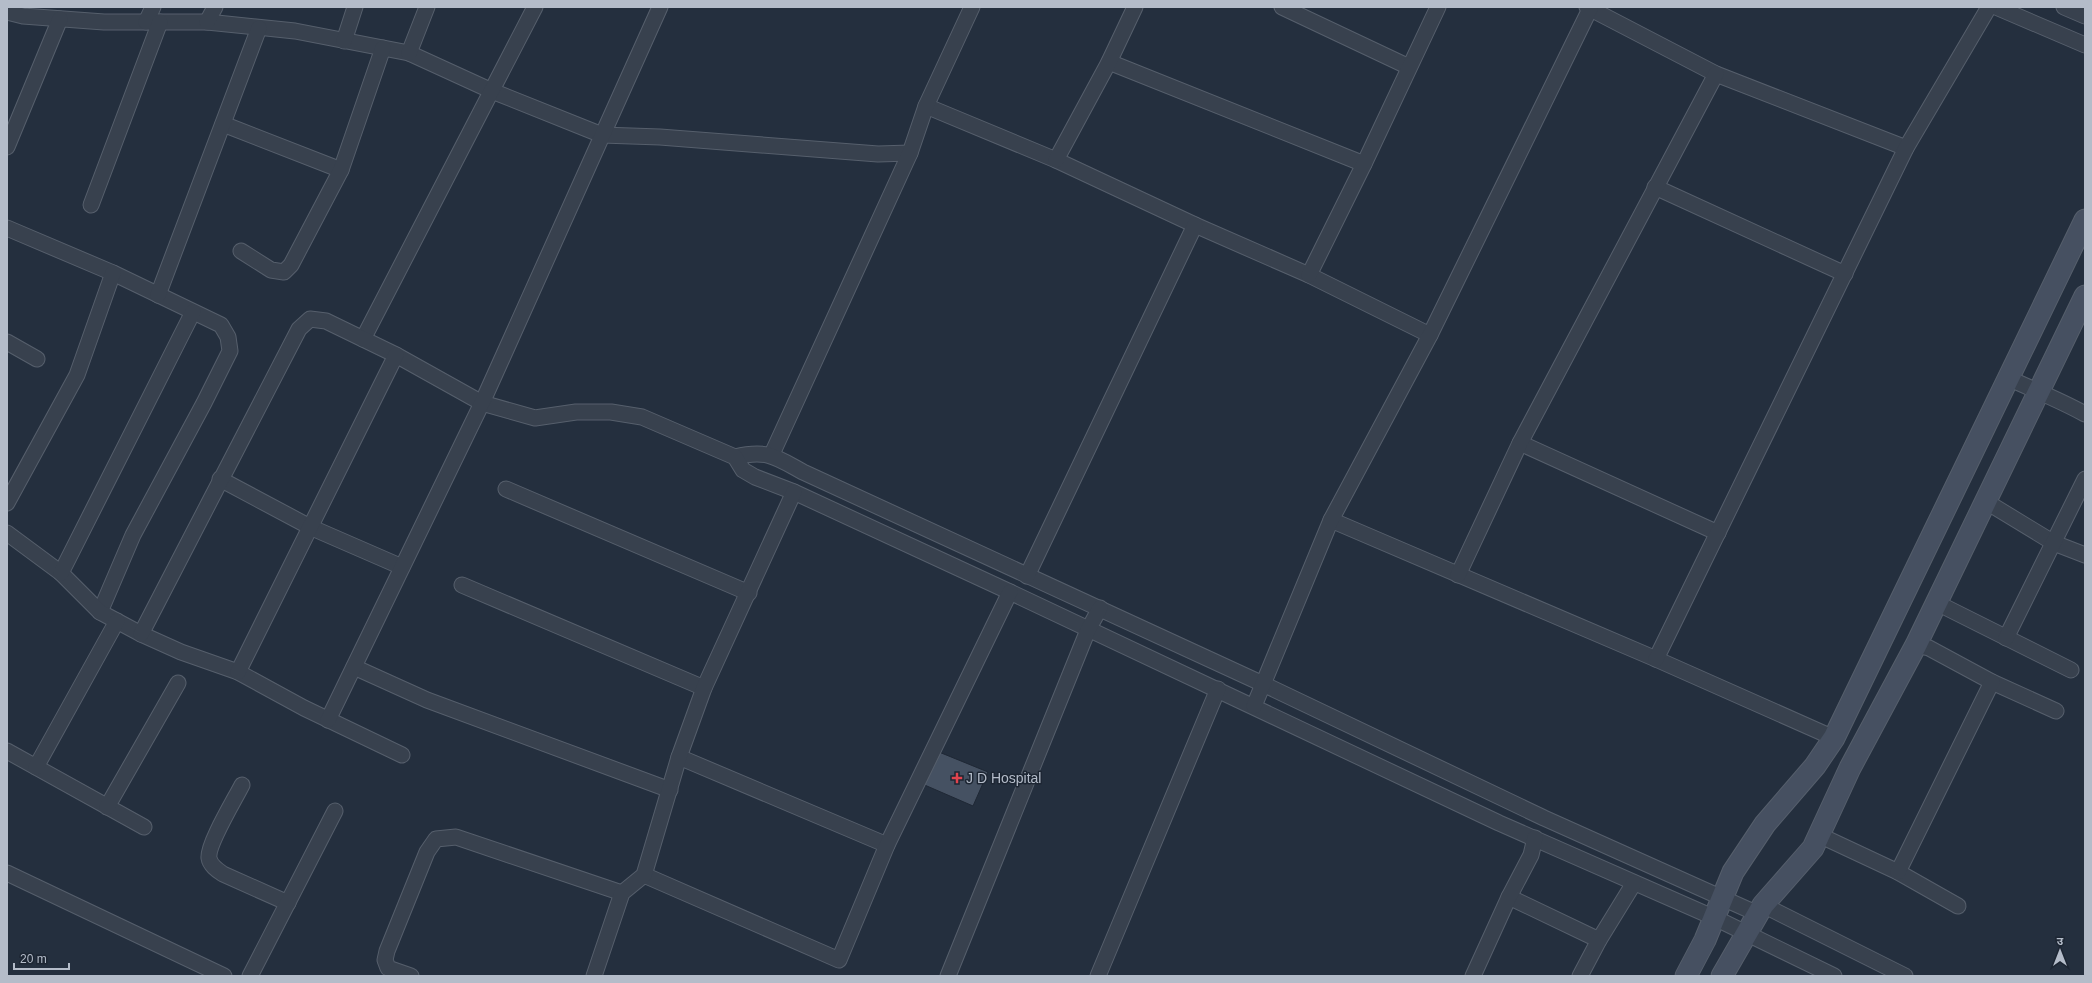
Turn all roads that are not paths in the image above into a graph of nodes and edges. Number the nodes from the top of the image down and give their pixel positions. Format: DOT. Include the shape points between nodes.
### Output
graph roads {
  1 [pos="153,7"];
  2 [pos="215,7"];
  3 [pos="355,7"];
  4 [pos="427,7"];
  5 [pos="535,7"];
  6 [pos="660,7"];
  7 [pos="972,7"];
  8 [pos="1135,7"];
  9 [pos="1282,7"];
  10 [pos="1438,7"];
  11 [pos="1989,7"];
  12 [pos="1996,7"];
  13 [pos="2064,7"];
  14 [pos="1589,8"];
  15 [pos="7,12"];
  16 [pos="26,12"];
  17 [pos="2085,16"];
  18 [pos="60,19"];
  19 [pos="153,22"];
  20 [pos="207,22"];
  21 [pos="259,28"];
  22 [pos="344,40"];
  23 [pos="2085,45"];
  24 [pos="383,48"];
  25 [pos="409,53"];
  26 [pos="1109,62"];
  27 [pos="1409,67"];
  28 [pos="1716,74"];
  29 [pos="492,91"];
  30 [pos="926,106"];
  31 [pos="223,124"];
  32 [pos="602,135"];
  33 [pos="7,147"];
  34 [pos="1906,148"];
  35 [pos="910,153"];
  36 [pos="1056,160"];
  37 [pos="1364,164"];
  38 [pos="342,170"];
  39 [pos="1655,187"];
  40 [pos="91,205"];
  41 [pos="2085,220"];
  42 [pos="1195,225"];
  43 [pos="7,228"];
  44 [pos="241,252"];
  45 [pos="113,273"];
  46 [pos="1845,274"];
  47 [pos="1309,275"];
  48 [pos="158,295"];
  49 [pos="2085,296"];
  50 [pos="193,312"];
  51 [pos="1430,335"];
  52 [pos="363,339"];
  53 [pos="7,342"];
  54 [pos="396,354"];
  55 [pos="37,359"];
  56 [pos="2008,378"];
  57 [pos="2038,392"];
  58 [pos="482,404"];
  59 [pos="2085,414"];
  60 [pos="1520,443"];
  61 [pos="772,454"];
  62 [pos="735,457"];
  63 [pos="220,479"];
  64 [pos="2085,479"];
  65 [pos="506,490"];
  66 [pos="794,492"];
  67 [pos="1985,501"];
  68 [pos="7,504"];
  69 [pos="1331,520"];
  70 [pos="310,527"];
  71 [pos="7,533"];
  72 [pos="1718,533"];
  73 [pos="2054,543"];
  74 [pos="2085,555"];
  75 [pos="402,567"];
  76 [pos="61,573"];
  77 [pos="1458,575"];
  78 [pos="1027,576"];
  79 [pos="462,585"];
  80 [pos="750,592"];
  81 [pos="1010,592"];
  82 [pos="1937,601"];
  83 [pos="1100,608"];
  84 [pos="100,612"];
  85 [pos="117,621"];
  86 [pos="1088,630"];
  87 [pos="141,634"];
  88 [pos="2006,638"];
  89 [pos="1916,644"];
  90 [pos="1656,659"];
  91 [pos="354,667"];
  92 [pos="2070,670"];
  93 [pos="238,672"];
  94 [pos="1992,682"];
  95 [pos="178,683"];
  96 [pos="1263,684"];
  97 [pos="704,688"];
  98 [pos="1218,689"];
  99 [pos="1254,706"];
  100 [pos="2056,711"];
  101 [pos="328,720"];
  102 [pos="1834,738"];
  103 [pos="7,751"];
  104 [pos="402,755"];
  105 [pos="679,757"];
  106 [pos="36,767"];
  107 [pos="242,785"];
  108 [pos="670,790"];
  109 [pos="107,807"];
  110 [pos="335,811"];
  111 [pos="144,827"];
  112 [pos="1819,834"];
  113 [pos="1535,838"];
  114 [pos="887,846"];
  115 [pos="1898,872"];
  116 [pos="7,873"];
  117 [pos="644,875"];
  118 [pos="1634,884"];
  119 [pos="622,893"];
  120 [pos="1509,896"];
  121 [pos="1723,897"];
  122 [pos="288,903"];
  123 [pos="1958,906"];
  124 [pos="1760,909"];
  125 [pos="1715,918"];
  126 [pos="1748,934"];
  127 [pos="1599,940"];
  128 [pos="199,971"];
  129 [pos="224,976"];
  130 [pos="250,976"];
  131 [pos="411,976"];
  132 [pos="594,976"];
  133 [pos="948,976"];
  134 [pos="1098,976"];
  135 [pos="1472,976"];
  136 [pos="1580,976"];
  137 [pos="1686,976"];
  138 [pos="1722,976"];
  139 [pos="1834,976"];
  140 [pos="1904,976"];
  1 -- 19 [label="street"];
  2 -- 20 [label="street"];
  3 -- 22 [label="street"];
  4 -- 25 [label="street"];
  5 -- 29 [label="street"];
  6 -- 32 [label="street"];
  7 -- 30 [label="street"];
  8 -- 26 [label="street"];
  9 -- 27 [label="street"];
  10 -- 27 [label="street"];
  11 -- 34 [label="street"];
  12 -- 23 [label="street"];
  13 -- 17 [label="street"];
  14 -- 28 [label="street"];
  14 -- 51 [label="street"];
  15 -- 16 [label="street"];
  16 -- 18 [label="street"];
  18 -- 19 [label="street"];
  18 -- 33 [label="street"];
  19 -- 20 [label="street"];
  19 -- 40 [label="street"];
  20 -- 21 [label="street"];
  21 -- 22 [label="street" via="295,31"];
  21 -- 31 [label="street"];
  22 -- 24 [label="street"];
  24 -- 25 [label="street"];
  24 -- 38 [label="street"];
  25 -- 29 [label="street"];
  26 -- 36 [label="street"];
  26 -- 37 [label="street"];
  27 -- 37 [label="street"];
  28 -- 34 [label="street"];
  28 -- 39 [label="street"];
  29 -- 32 [label="street"];
  29 -- 52 [label="street"];
  30 -- 35 [label="street"];
  30 -- 36 [label="street"];
  31 -- 38 [label="street"];
  31 -- 48 [label="street"];
  32 -- 35 [label="street" via="878,154"];
  32 -- 58 [label="street"];
  34 -- 46 [label="street"];
  35 -- 61 [label="street"];
  36 -- 42 [label="street"];
  37 -- 47 [label="street"];
  38 -- 44 [label="street" via="291,265 284,272 271,270"];
  39 -- 46 [label="street"];
  39 -- 60 [label="street"];
  41 -- 56 [label="street"];
  42 -- 47 [label="street"];
  42 -- 78 [label="street"];
  43 -- 45 [label="street"];
  45 -- 48 [label="street"];
  45 -- 68 [label="street" via="76,375"];
  46 -- 72 [label="street"];
  47 -- 51 [label="street"];
  48 -- 50 [label="street"];
  49 -- 57 [label="street"];
  50 -- 76 [label="street"];
  50 -- 84 [label="street" via="221,325 228,337 230,351 133,535"];
  51 -- 69 [label="street"];
  52 -- 54 [label="street"];
  52 -- 63 [label="street" via="326,321 310,319 300,329"];
  53 -- 55 [label="street"];
  54 -- 58 [label="street"];
  54 -- 70 [label="street"];
  56 -- 57 [label="street"];
  56 -- 102 [label="street"];
  57 -- 59 [label="street" via="2052,396"];
  57 -- 67 [label="street"];
  58 -- 62 [label="street" via="536,418 576,412 604,412 642,417"];
  58 -- 75 [label="street"];
  60 -- 72 [label="street"];
  60 -- 77 [label="street"];
  61 -- 62 [label="street"];
  61 -- 78 [label="street" via="803,472"];
  62 -- 66 [label="street" via="743,470 749,474"];
  63 -- 70 [label="street"];
  63 -- 87 [label="street"];
  64 -- 73 [label="street"];
  65 -- 80 [label="street"];
  66 -- 80 [label="street"];
  66 -- 81 [label="street"];
  67 -- 73 [label="street"];
  67 -- 82 [label="street"];
  69 -- 77 [label="street"];
  69 -- 96 [label="street"];
  70 -- 75 [label="street"];
  70 -- 93 [label="street"];
  71 -- 76 [label="street"];
  72 -- 90 [label="street"];
  73 -- 74 [label="street"];
  73 -- 88 [label="street"];
  75 -- 91 [label="street"];
  76 -- 84 [label="street"];
  77 -- 90 [label="street"];
  78 -- 83 [label="street"];
  79 -- 97 [label="street"];
  80 -- 97 [label="street"];
  81 -- 86 [label="street"];
  81 -- 114 [label="street"];
  82 -- 88 [label="street"];
  82 -- 89 [label="street"];
  83 -- 86 [label="street"];
  83 -- 96 [label="street"];
  84 -- 85 [label="street"];
  85 -- 87 [label="street"];
  85 -- 106 [label="street"];
  86 -- 98 [label="street"];
  86 -- 133 [label="street"];
  87 -- 93 [label="street" via="181,652"];
  88 -- 92 [label="street"];
  89 -- 94 [label="street"];
  89 -- 112 [label="street" via="1850,768"];
  90 -- 102 [label="street"];
  91 -- 101 [label="street"];
  91 -- 108 [label="street" via="427,700"];
  93 -- 101 [label="street"];
  94 -- 100 [label="street"];
  94 -- 115 [label="street"];
  95 -- 109 [label="street"];
  96 -- 99 [label="street"];
  96 -- 121 [label="street" via="1544,818"];
  97 -- 105 [label="street"];
  98 -- 99 [label="street"];
  98 -- 134 [label="street"];
  99 -- 113 [label="street"];
  101 -- 104 [label="street"];
  102 -- 121 [label="street" via="1815,766 1765,824 1734,872"];
  103 -- 106 [label="street"];
  105 -- 108 [label="street"];
  105 -- 114 [label="street"];
  106 -- 109 [label="street"];
  107 -- 122 [label="street" via="211,845 209,858 214,868 223,874"];
  108 -- 117 [label="street"];
  109 -- 111 [label="street"];
  110 -- 122 [label="street"];
  112 -- 115 [label="street"];
  112 -- 124 [label="street" via="1813,848"];
  113 -- 118 [label="street"];
  113 -- 120 [label="street" via="1531,855"];
  114 -- 117 [label="street" via="839,960"];
  115 -- 123 [label="street"];
  116 -- 128 [label="street"];
  117 -- 119 [label="street"];
  118 -- 125 [label="street"];
  118 -- 127 [label="street"];
  119 -- 131 [label="street" via="456,837 436,839 427,852 385,960 388,968"];
  119 -- 132 [label="street"];
  120 -- 127 [label="street"];
  120 -- 135 [label="street"];
  121 -- 124 [label="street"];
  121 -- 125 [label="street"];
  122 -- 130 [label="street"];
  124 -- 126 [label="street"];
  124 -- 140 [label="street"];
  125 -- 126 [label="street"];
  125 -- 137 [label="street"];
  126 -- 138 [label="street"];
  126 -- 139 [label="street"];
  127 -- 136 [label="street"];
  128 -- 129 [label="street"];
}
